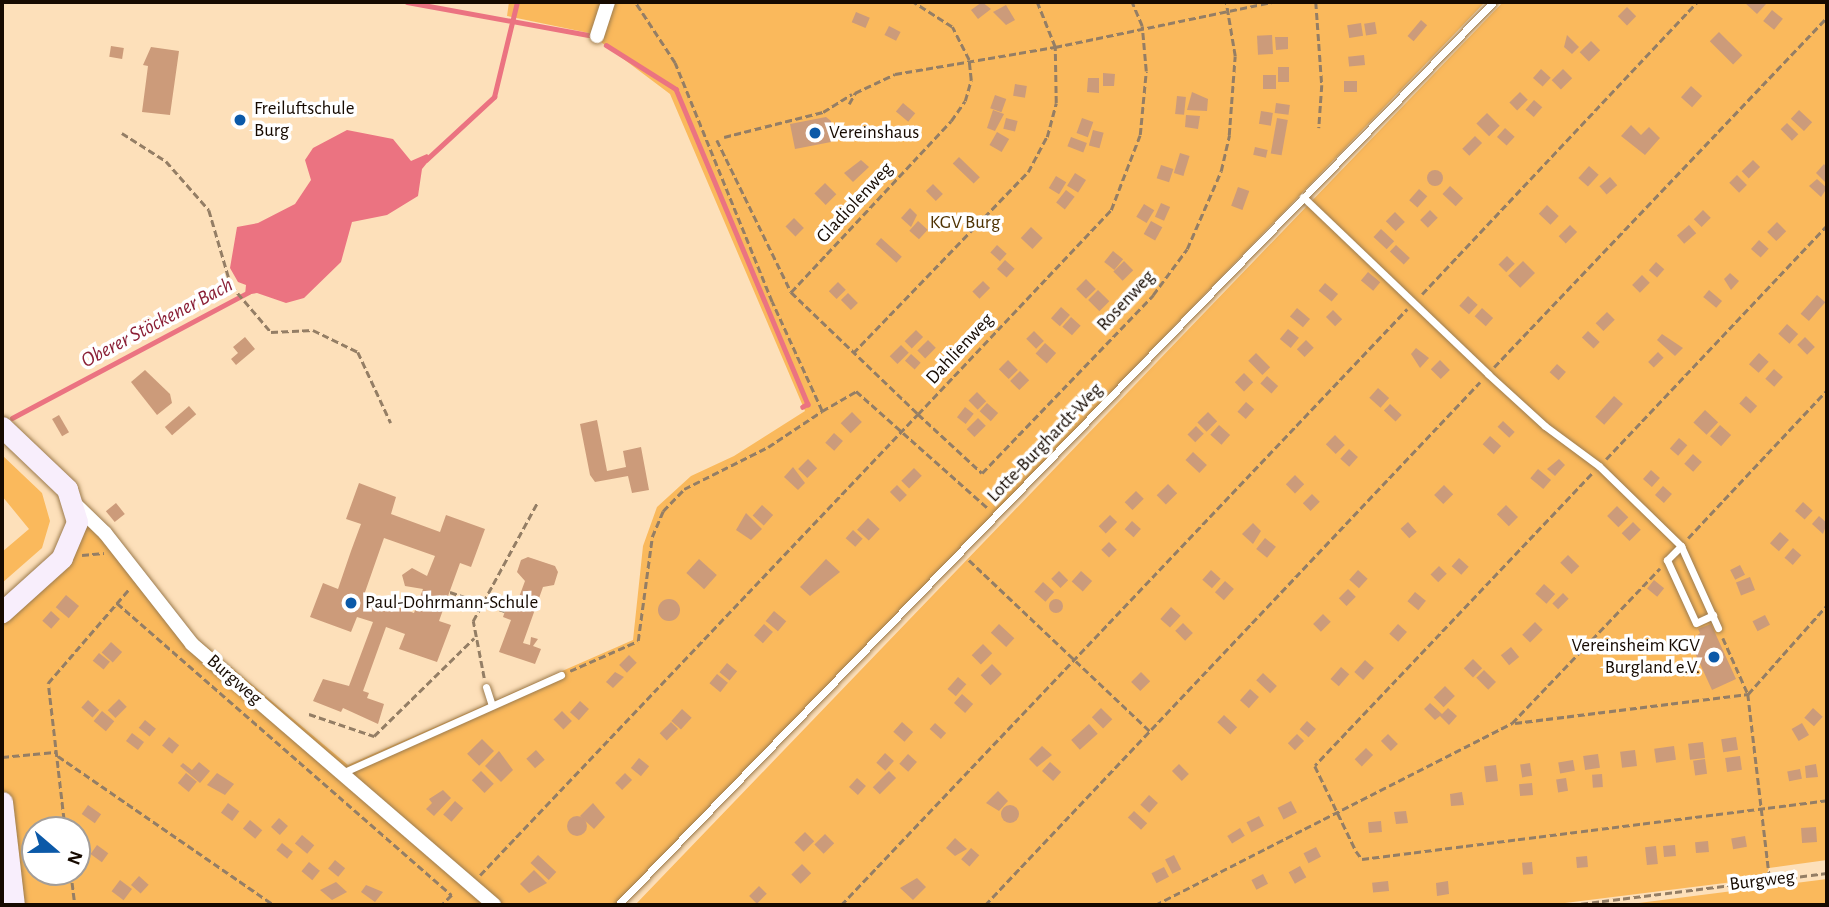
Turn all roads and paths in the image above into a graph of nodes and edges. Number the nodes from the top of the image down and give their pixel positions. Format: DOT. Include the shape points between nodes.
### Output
graph roads {
  1 [pos="608,2"];
  2 [pos="635,2"];
  3 [pos="913,2"];
  4 [pos="1037,2"];
  5 [pos="1132,2"];
  6 [pos="1226,2"];
  7 [pos="1273,2"];
  8 [pos="1316,2"];
  9 [pos="1493,2"];
  10 [pos="1698,2"];
  11 [pos="1228,9"];
  12 [pos="1827,17"];
  13 [pos="1142,26"];
  14 [pos="597,36"];
  15 [pos="1055,47"];
  16 [pos="969,60"];
  17 [pos="855,93"];
  18 [pos="849,104"];
  19 [pos="1319,128"];
  20 [pos="122,133"];
  21 [pos="724,137"];
  22 [pos="717,140"];
  23 [pos="1303,197"];
  24 [pos="1827,225"];
  25 [pos="791,292"];
  26 [pos="1413,302"];
  27 [pos="853,353"];
  28 [pos="1488,373"];
  29 [pos="1827,390"];
  30 [pos="822,411"];
  31 [pos="918,414"];
  32 [pos="391,423"];
  33 [pos="2,428"];
  34 [pos="901,433"];
  35 [pos="1599,466"];
  36 [pos="537,503"];
  37 [pos="75,504"];
  38 [pos="996,516"];
  39 [pos="1681,546"];
  40 [pos="961,553"];
  41 [pos="1667,560"];
  42 [pos="139,579"];
  43 [pos="450,592"];
  44 [pos="479,602"];
  45 [pos="117,603"];
  46 [pos="1827,605"];
  47 [pos="505,611"];
  48 [pos="2,612"];
  49 [pos="1713,615"];
  50 [pos="1718,628"];
  51 [pos="474,638"];
  52 [pos="1074,659"];
  53 [pos="561,675"];
  54 [pos="486,687"];
  55 [pos="1748,694"];
  56 [pos="492,705"];
  57 [pos="309,714"];
  58 [pos="1512,723"];
  59 [pos="1150,731"];
  60 [pos="56,754"];
  61 [pos="2,757"];
  62 [pos="342,773"];
  63 [pos="1827,800"];
  64 [pos="2,802"];
  65 [pos="1763,808"];
  66 [pos="1336,813"];
  67 [pos="63,816"];
  68 [pos="1827,873"];
  69 [pos="1770,880"];
  70 [pos="471,884"];
  71 [pos="73,886"];
  72 [pos="15,905"];
  73 [pos="75,905"];
  74 [pos="274,905"];
  75 [pos="442,905"];
  76 [pos="494,905"];
  77 [pos="618,905"];
  78 [pos="841,905"];
  79 [pos="985,905"];
  80 [pos="1155,905"];
  81 [pos="1571,905"];
  1 -- 14 [label="street"];
  2 -- 30 [label="path" via="675,64 772,302"];
  3 -- 16 [label="path" via="952,27"];
  4 -- 15 [label="path"];
  5 -- 13 [label="path, Dahlienweg"];
  6 -- 11 [label="path, Rosenweg"];
  7 -- 11 [label="path"];
  8 -- 19 [label="path" via="1322,85"];
  9 -- 23 [label="lane, Lotte-Burghardt-Weg"];
  10 -- 26 [label="path"];
  11 -- 13 [label="path"];
  11 -- 31 [label="path, Rosenweg" via="1235,55 1229,135 1207,209 1171,273 982,473"];
  12 -- 28 [label="path"];
  13 -- 15 [label="path"];
  13 -- 31 [label="path, Dahlienweg" via="1146,71 1140,135 1111,210"];
  15 -- 16 [label="path"];
  15 -- 27 [label="path" via="1056,103 1047,137 1028,172"];
  16 -- 17 [label="path" via="895,74"];
  16 -- 25 [label="path, Gladiolenweg" via="971,80 951,121"];
  17 -- 18 [label="path"];
  17 -- 21 [label="path" via="823,112"];
  20 -- 32 [label="path" via="166,161 209,210 224,270 271,332 313,330 358,352"];
  22 -- 25 [label="path"];
  23 -- 26 [label="lane"];
  23 -- 38 [label="lane, Lotte-Burghardt-Weg"];
  24 -- 35 [label="path"];
  25 -- 27 [label="path"];
  26 -- 28 [label="lane"];
  26 -- 52 [label="path"];
  27 -- 31 [label="path"];
  28 -- 35 [label="lane" via="1545,426"];
  28 -- 59 [label="path"];
  29 -- 39 [label="path"];
  30 -- 34 [label="path" via="856,391"];
  30 -- 53 [label="path" via="768,447 684,489 663,512 652,537 638,640"];
  31 -- 34 [label="path"];
  33 -- 37 [label="street, Burgweg" via="61,483"];
  34 -- 38 [label="path"];
  34 -- 70 [label="path"];
  35 -- 39 [label="lane"];
  35 -- 66 [label="path" via="1315,766"];
  36 -- 44 [label="path"];
  37 -- 42 [label="street, Burgweg"];
  37 -- 48 [label="street" via="75,535 62,558"];
  38 -- 40 [label="lane, Lotte-Burghardt-Weg"];
  39 -- 41 [label="lane"];
  39 -- 49 [label="lane"];
  40 -- 52 [label="path"];
  40 -- 77 [label="lane, Lotte-Burghardt-Weg"];
  41 -- 49 [label="lane" via="1696,623"];
  41 -- 58 [label="path"];
  42 -- 45 [label="path"];
  42 -- 62 [label="street, Burgweg" via="192,644"];
  43 -- 44 [label="path"];
  44 -- 47 [label="path"];
  44 -- 51 [label="path"];
  45 -- 60 [label="path" via="48,683"];
  45 -- 75 [label="path" via="452,895"];
  46 -- 55 [label="path"];
  49 -- 50 [label="lane"];
  50 -- 55 [label="path"];
  51 -- 54 [label="path"];
  51 -- 57 [label="path" via="374,736"];
  52 -- 59 [label="path"];
  52 -- 78 [label="path"];
  53 -- 56 [label="lane"];
  54 -- 56 [label="lane"];
  55 -- 58 [label="path"];
  55 -- 65 [label="path"];
  56 -- 62 [label="lane"];
  58 -- 66 [label="path"];
  59 -- 79 [label="path"];
  60 -- 61 [label="path"];
  60 -- 67 [label="path"];
  60 -- 74 [label="path"];
  62 -- 70 [label="street, Burgweg"];
  63 -- 65 [label="path"];
  64 -- 72 [label="street"];
  65 -- 66 [label="path" via="1362,859"];
  65 -- 69 [label="path"];
  66 -- 80 [label="path"];
  68 -- 69 [label="path, Burgweg"];
  69 -- 81 [label="path, Burgweg"];
  70 -- 76 [label="street, Burgweg"];
  71 -- 73 [label="path"];
}
